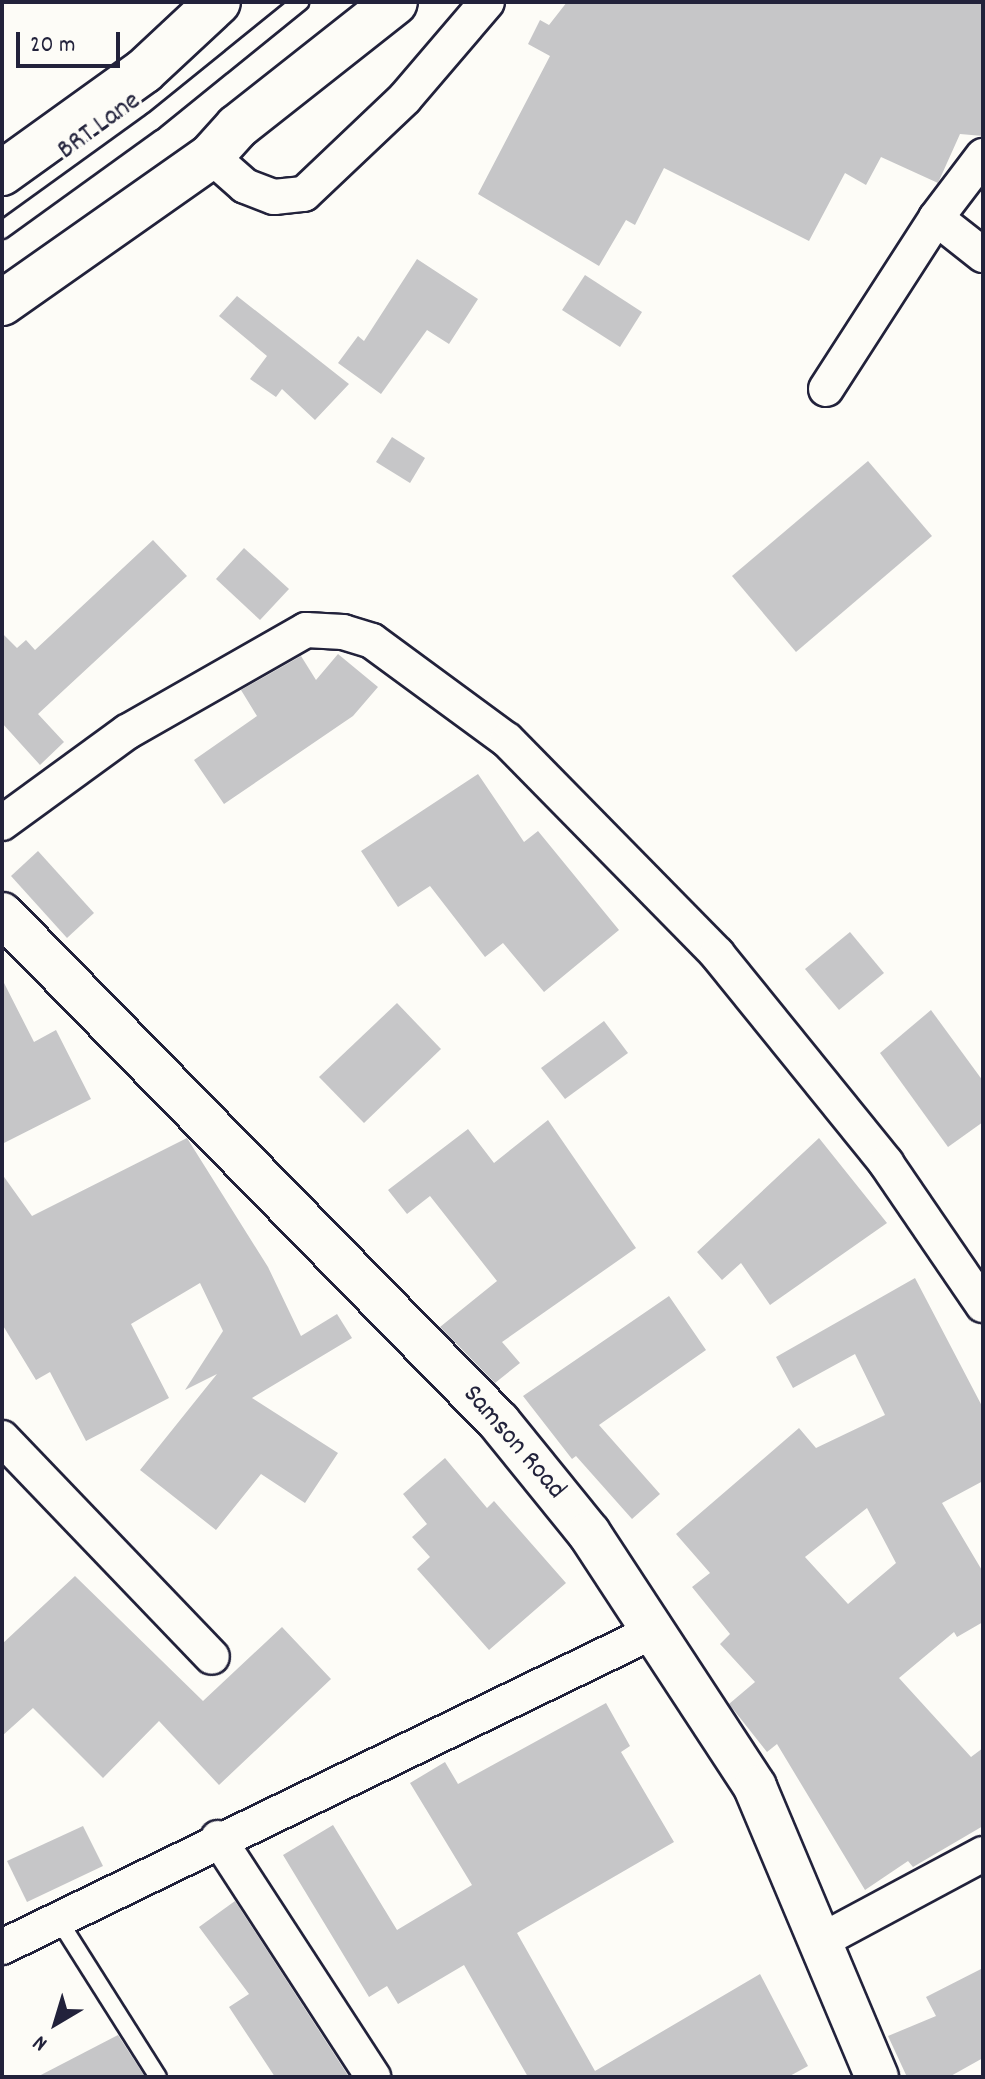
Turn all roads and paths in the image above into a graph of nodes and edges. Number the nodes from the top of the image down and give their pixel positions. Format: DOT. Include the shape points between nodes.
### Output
graph roads {
  1 [pos="218,2"];
  2 [pos="300,2"];
  3 [pos="395,2"];
  4 [pos="487,2"];
  5 [pos="211,156"];
  6 [pos="983,156"];
  7 [pos="2,173"];
  8 [pos="936,218"];
  9 [pos="2,230"];
  10 [pos="983,255"];
  11 [pos="15,295"];
  12 [pos="826,389"];
  13 [pos="2,823"];
  14 [pos="2,914"];
  15 [pos="983,1305"];
  16 [pos="2,1438"];
  17 [pos="656,1630"];
  18 [pos="212,1657"];
  19 [pos="218,1838"];
  20 [pos="983,1854"];
  21 [pos="60,1922"];
  22 [pos="819,1942"];
  23 [pos="2,1947"];
  24 [pos="158,2077"];
  25 [pos="373,2077"];
  26 [pos="877,2077"];
  1 -- 7 [label="highway" via="144,71"];
  2 -- 9 [label="lane, BRT Lane" via="152,122"];
  3 -- 5 [label="highway" via="237,127"];
  4 -- 5 [label="street" via="405,98 304,194 274,197 245,186"];
  5 -- 11 [label="highway"];
  6 -- 8 [label="street"];
  8 -- 10 [label="street"];
  8 -- 12 [label="street"];
  13 -- 15 [label="street" via="127,732 306,630 343,632 372,641 507,740 717,954 886,1163"];
  14 -- 17 [label="street, Samson Road" via="499,1422 589,1533"];
  16 -- 18 [label="street"];
  17 -- 19 [label="street"];
  17 -- 22 [label="street, Samson Road" via="755,1787"];
  19 -- 21 [label="street"];
  19 -- 25 [label="street"];
  20 -- 22 [label="street"];
  21 -- 23 [label="street"];
  21 -- 24 [label="lane"];
  22 -- 26 [label="street, Samson Road"];
}
